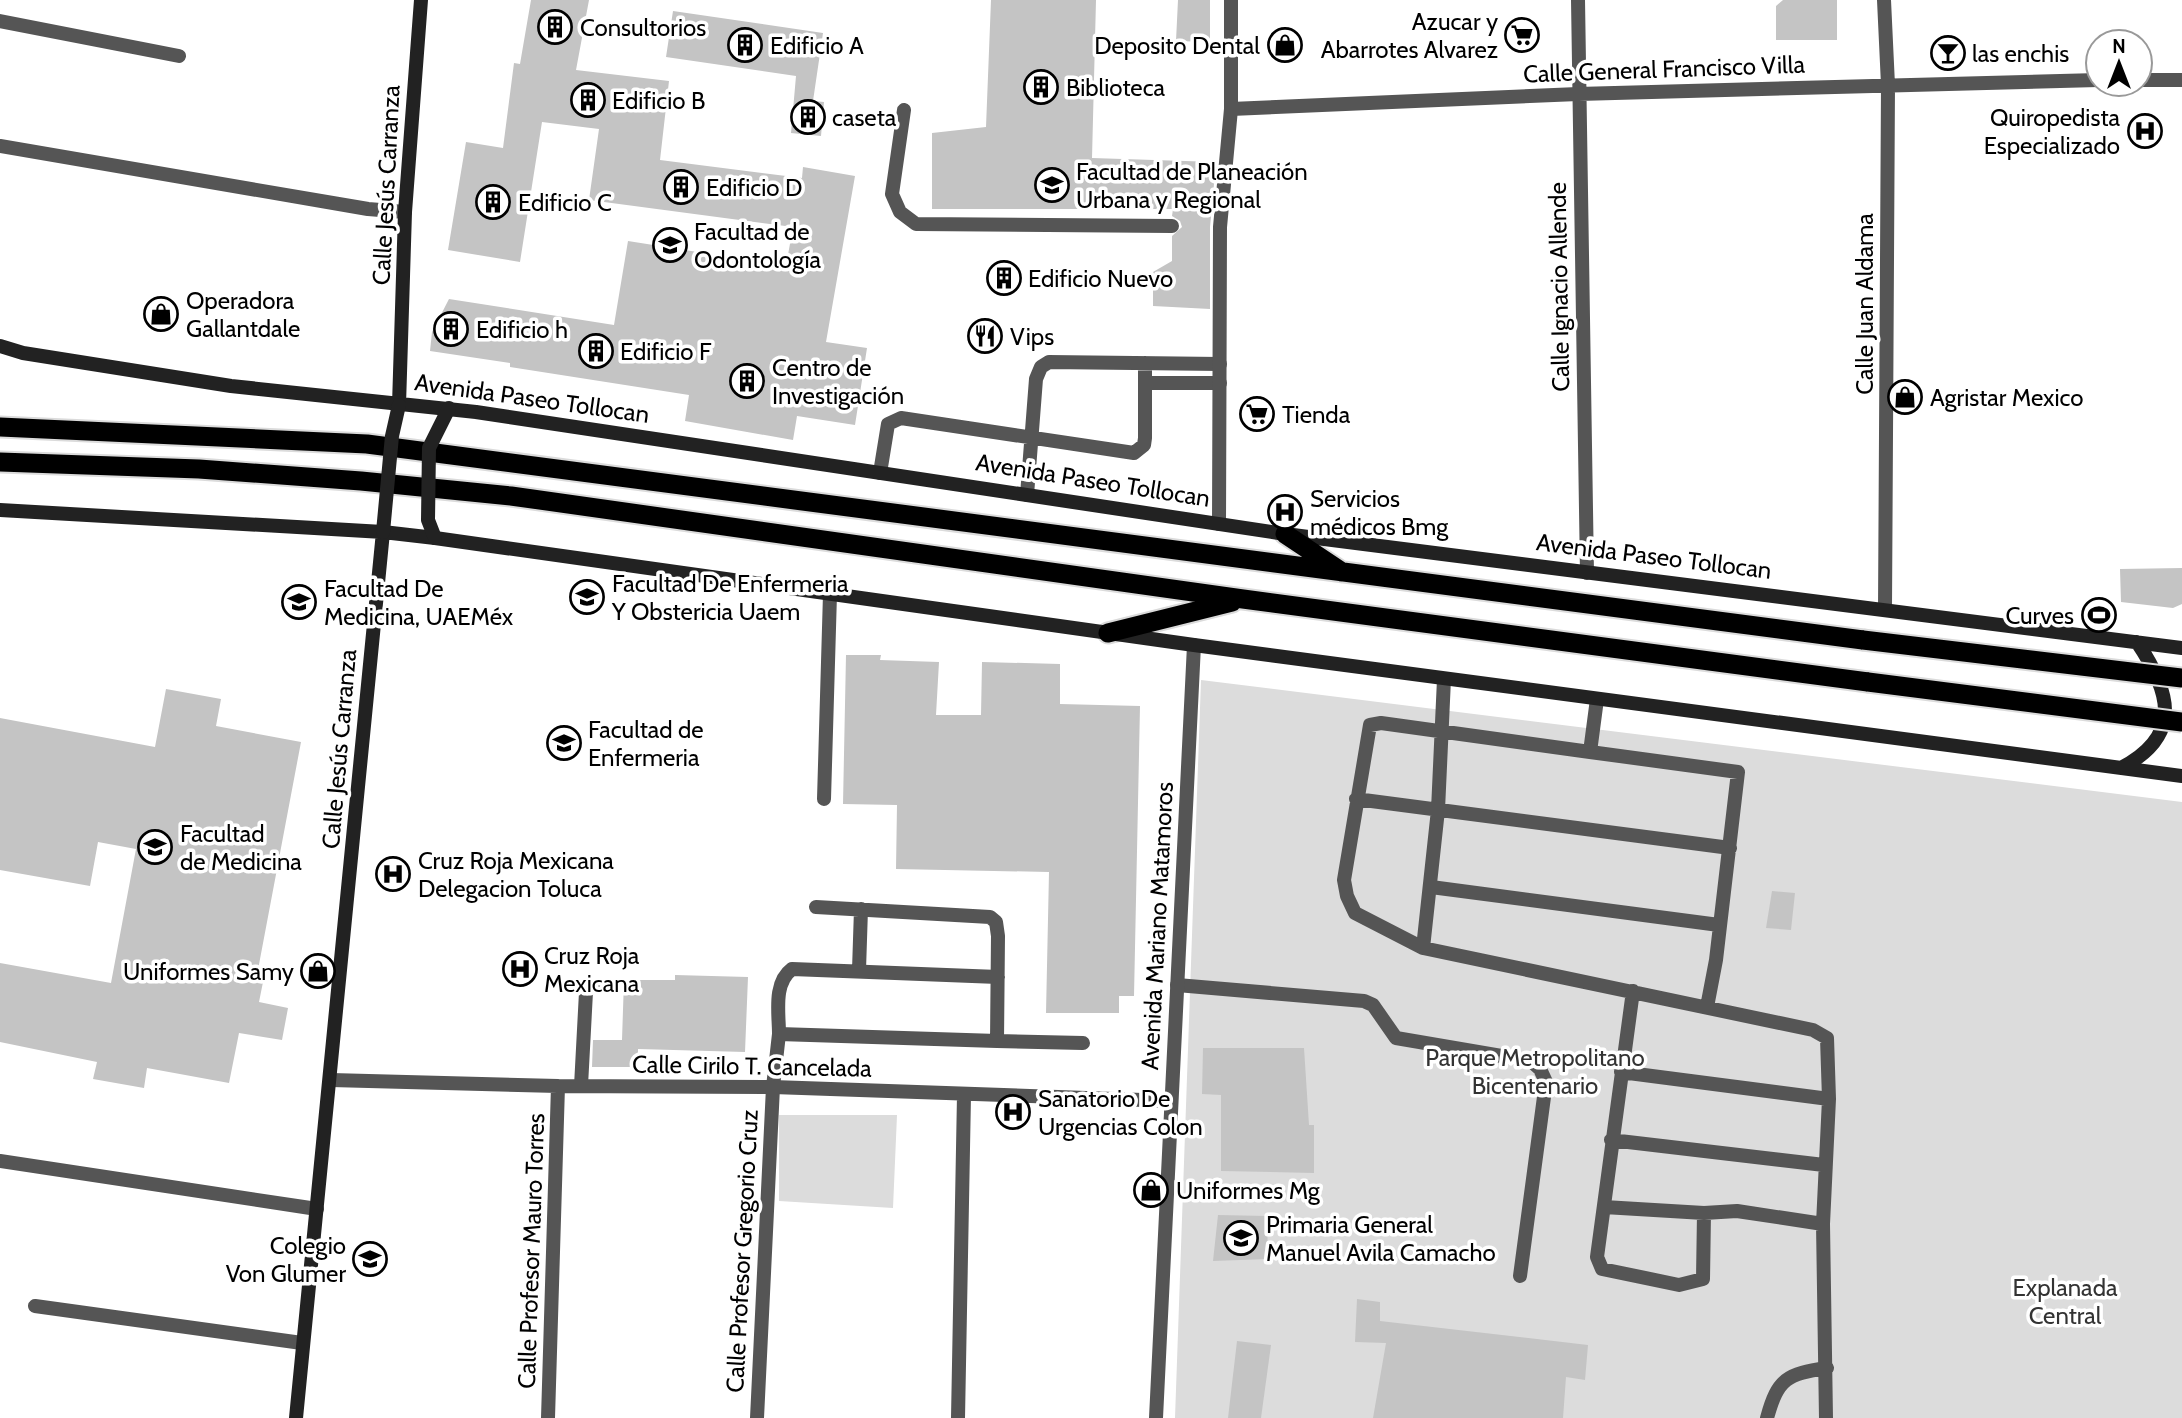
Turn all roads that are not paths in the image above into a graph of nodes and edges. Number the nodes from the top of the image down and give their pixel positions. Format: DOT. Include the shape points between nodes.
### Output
graph roads {
  1 [pos="421,0"];
  2 [pos="1231,0"];
  3 [pos="1578,0"];
  4 [pos="1884,0"];
  5 [pos="0,21"];
  6 [pos="179,56"];
  7 [pos="2182,79"];
  8 [pos="2084,80"];
  9 [pos="2154,80"];
  10 [pos="1888,85"];
  11 [pos="1578,94"];
  12 [pos="1231,109"];
  13 [pos="904,110"];
  14 [pos="0,146"];
  15 [pos="405,212"];
  16 [pos="1172,226"];
  17 [pos="0,346"];
  18 [pos="1145,363"];
  19 [pos="1220,363"];
  20 [pos="1147,383"];
  21 [pos="1220,383"];
  22 [pos="399,405"];
  23 [pos="449,408"];
  24 [pos="0,427"];
  25 [pos="1032,438"];
  26 [pos="0,462"];
  27 [pos="880,473"];
  28 [pos="1027,495"];
  29 [pos="0,510"];
  30 [pos="1219,524"];
  31 [pos="383,532"];
  32 [pos="1285,534"];
  33 [pos="435,538"];
  34 [pos="1587,573"];
  35 [pos="1346,575"];
  36 [pos="830,594"];
  37 [pos="1243,599"];
  38 [pos="1885,609"];
  39 [pos="1108,633"];
  40 [pos="2137,642"];
  41 [pos="1194,645"];
  42 [pos="2182,648"];
  43 [pos="2182,678"];
  44 [pos="1444,679"];
  45 [pos="1597,699"];
  46 [pos="2182,722"];
  47 [pos="1441,732"];
  48 [pos="1590,752"];
  49 [pos="2120,769"];
  50 [pos="2182,776"];
  51 [pos="824,799"];
  52 [pos="1356,799"];
  53 [pos="1438,810"];
  54 [pos="1730,848"];
  55 [pos="1431,887"];
  56 [pos="816,907"];
  57 [pos="861,909"];
  58 [pos="1719,925"];
  59 [pos="1423,948"];
  60 [pos="859,971"];
  61 [pos="998,977"];
  62 [pos="1177,985"];
  63 [pos="617,986"];
  64 [pos="1633,991"];
  65 [pos="1707,1007"];
  66 [pos="779,1034"];
  67 [pos="997,1041"];
  68 [pos="1083,1043"];
  69 [pos="1621,1073"];
  70 [pos="331,1080"];
  71 [pos="558,1086"];
  72 [pos="581,1086"];
  73 [pos="774,1087"];
  74 [pos="964,1095"];
  75 [pos="1829,1099"];
  76 [pos="1171,1101"];
  77 [pos="1611,1140"];
  78 [pos="0,1161"];
  79 [pos="1824,1165"];
  80 [pos="1604,1207"];
  81 [pos="317,1209"];
  82 [pos="1704,1213"];
  83 [pos="1823,1224"];
  84 [pos="1520,1276"];
  85 [pos="35,1306"];
  86 [pos="302,1343"];
  87 [pos="1827,1368"];
  88 [pos="296,1418"];
  89 [pos="548,1418"];
  90 [pos="757,1418"];
  91 [pos="958,1418"];
  92 [pos="1156,1418"];
  93 [pos="1767,1418"];
  94 [pos="1826,1418"];
  1 -- 15 [label="main road, Calle Jesús Carranza"];
  2 -- 12 [label="street"];
  3 -- 11 [label="street, Calle Ignacio Allende"];
  4 -- 10 [label="street, Calle Juan Aldama"];
  5 -- 6 [label="street"];
  7 -- 9 [label="street"];
  8 -- 10 [label="street, Calle General Francisco Villa"];
  10 -- 11 [label="street, Calle General Francisco Villa"];
  10 -- 38 [label="street, Calle Juan Aldama"];
  11 -- 12 [label="street, Calle General Francisco Villa"];
  11 -- 34 [label="street, Calle Ignacio Allende"];
  12 -- 19 [label="street" via="1218,227"];
  13 -- 16 [label="street" via="892,194 900,212 916,224"];
  14 -- 15 [label="street"];
  15 -- 22 [label="main road, Calle Jesús Carranza"];
  17 -- 22 [label="main road, Avenida Paseo Tollocan" via="231,386"];
  18 -- 19 [label="street"];
  18 -- 20 [label="street"];
  18 -- 25 [label="street" via="1049,362 1041,367"];
  19 -- 21 [label="street"];
  20 -- 21 [label="street"];
  20 -- 25 [label="street" via="1144,445 1134,453"];
  21 -- 30 [label="street"];
  22 -- 23 [label="main road, Avenida Paseo Tollocan"];
  22 -- 31 [label="main road, Calle Jesús Carranza, bridge"];
  23 -- 27 [label="main road, Avenida Paseo Tollocan"];
  23 -- 33 [label="main road, bridge" via="429,449 428,520"];
  24 -- 35 [label="highway" via="367,444"];
  25 -- 27 [label="street" via="895,419 888,424"];
  25 -- 28 [label="street"];
  26 -- 37 [label="highway" via="226,471 499,495"];
  27 -- 28 [label="main road, Avenida Paseo Tollocan"];
  28 -- 30 [label="main road, Avenida Paseo Tollocan"];
  29 -- 31 [label="main road"];
  30 -- 32 [label="main road, Avenida Paseo Tollocan"];
  31 -- 33 [label="main road"];
  31 -- 70 [label="main road, Calle Jesús Carranza"];
  32 -- 34 [label="main road, Avenida Paseo Tollocan"];
  32 -- 35 [label="highway"];
  33 -- 36 [label="main road"];
  34 -- 38 [label="main road, Avenida Paseo Tollocan"];
  35 -- 43 [label="highway, bridge"];
  36 -- 39 [label="main road"];
  36 -- 51 [label="street"];
  37 -- 39 [label="highway"];
  37 -- 46 [label="highway, bridge"];
  38 -- 40 [label="main road, Avenida Paseo Tollocan"];
  39 -- 41 [label="main road"];
  40 -- 42 [label="main road, Avenida Paseo Tollocan"];
  40 -- 49 [label="main road" via="2165,689 2166,724 2160,744"];
  41 -- 44 [label="main road"];
  41 -- 62 [label="street, Avenida Mariano Matamoros"];
  44 -- 45 [label="main road"];
  44 -- 47 [label="street"];
  45 -- 48 [label="street"];
  45 -- 49 [label="main road"];
  47 -- 48 [label="street"];
  47 -- 52 [label="street" via="1370,725"];
  47 -- 53 [label="street"];
  48 -- 54 [label="street" via="1738,772"];
  49 -- 50 [label="main road"];
  52 -- 53 [label="street"];
  52 -- 59 [label="street" via="1344,880 1347,896 1355,913"];
  53 -- 54 [label="street"];
  53 -- 55 [label="street"];
  54 -- 58 [label="street"];
  55 -- 58 [label="street"];
  55 -- 59 [label="street"];
  56 -- 57 [label="street"];
  57 -- 60 [label="street"];
  57 -- 61 [label="street" via="990,917 996,922 998,936"];
  58 -- 65 [label="street"];
  59 -- 64 [label="street"];
  60 -- 61 [label="street"];
  60 -- 66 [label="street, Calle Profesor Gregorio Cruz" via="804,968 783,975"];
  61 -- 67 [label="street"];
  62 -- 76 [label="street, Avenida Mariano Matamoros"];
  62 -- 84 [label="street" via="1364,1001 1373,1006 1396,1038 1537,1065 1546,1082"];
  63 -- 72 [label="street" via="590,987 586,992"];
  64 -- 65 [label="street"];
  64 -- 69 [label="street"];
  65 -- 75 [label="street" via="1821,1033 1829,1046"];
  66 -- 67 [label="street"];
  66 -- 73 [label="street, Calle Profesor Gregorio Cruz"];
  67 -- 68 [label="street"];
  69 -- 75 [label="street"];
  69 -- 77 [label="street"];
  70 -- 71 [label="street, Calle Cirilo T. Cancelada"];
  70 -- 81 [label="main road, Calle Jesús Carranza"];
  71 -- 72 [label="street, Calle Cirilo T. Cancelada"];
  71 -- 89 [label="street, Calle Profesor Mauro Torres"];
  72 -- 73 [label="street, Calle Cirilo T. Cancelada"];
  73 -- 74 [label="street, Calle Cirilo T. Cancelada"];
  73 -- 90 [label="street, Calle Profesor Gregorio Cruz"];
  74 -- 76 [label="street, Calle Cirilo T. Cancelada"];
  74 -- 91 [label="street"];
  75 -- 79 [label="street"];
  76 -- 92 [label="street, Avenida Mariano Matamoros"];
  77 -- 79 [label="street"];
  77 -- 80 [label="street"];
  78 -- 81 [label="street"];
  79 -- 83 [label="street"];
  80 -- 82 [label="street"];
  80 -- 82 [label="street" via="1597,1257 1602,1269 1679,1285 1703,1279"];
  81 -- 86 [label="main road, Calle Jesús Carranza"];
  82 -- 83 [label="street" via="1737,1211"];
  83 -- 87 [label="street"];
  85 -- 86 [label="street"];
  86 -- 88 [label="main road, Calle Jesús Carranza"];
  87 -- 93 [label="street" via="1783,1380"];
  87 -- 94 [label="street"];
}
